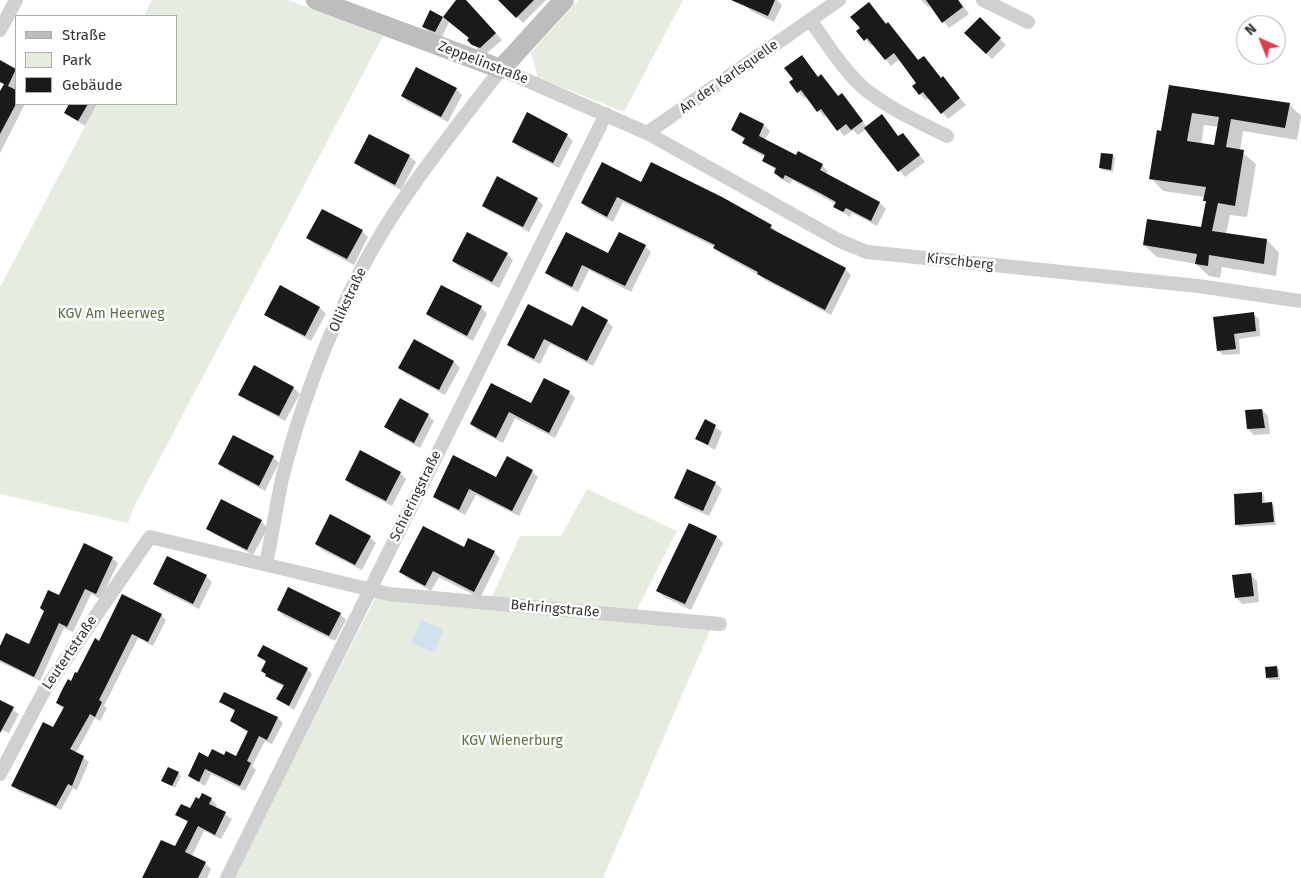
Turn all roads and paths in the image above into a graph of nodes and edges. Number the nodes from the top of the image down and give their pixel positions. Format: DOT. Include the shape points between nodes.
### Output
graph roads {
  1 [pos="16,0"];
  2 [pos="316,0"];
  3 [pos="564,0"];
  4 [pos="839,0"];
  5 [pos="983,0"];
  6 [pos="810,20"];
  7 [pos="1028,22"];
  8 [pos="0,30"];
  9 [pos="501,69"];
  10 [pos="606,114"];
  11 [pos="648,133"];
  12 [pos="946,136"];
  13 [pos="1301,300"];
  14 [pos="266,564"];
  15 [pos="370,589"];
  16 [pos="720,624"];
  17 [pos="0,774"];
  18 [pos="227,878"];
  1 -- 8 [label="street"];
  2 -- 9 [label="street, Zeppelinstraße"];
  3 -- 9 [label="street"];
  4 -- 6 [label="street, An der Karlsquelle"];
  5 -- 7 [label="street"];
  6 -- 11 [label="street, An der Karlsquelle"];
  6 -- 12 [label="street" via="864,88 889,106"];
  9 -- 10 [label="street, Zeppelinstraße"];
  9 -- 14 [label="street, Ollikstraße" via="389,222 361,270 304,401 282,479"];
  10 -- 11 [label="street, Zeppelinstraße"];
  10 -- 15 [label="street, Schieringstraße"];
  11 -- 13 [label="street, Kirschberg" via="840,241 867,252 1198,286"];
  14 -- 15 [label="street"];
  14 -- 17 [label="street, Leutertstraße" via="150,537 44,691"];
  15 -- 16 [label="street, Behringstraße" via="389,594"];
  15 -- 18 [label="street, Schieringstraße"];
}
